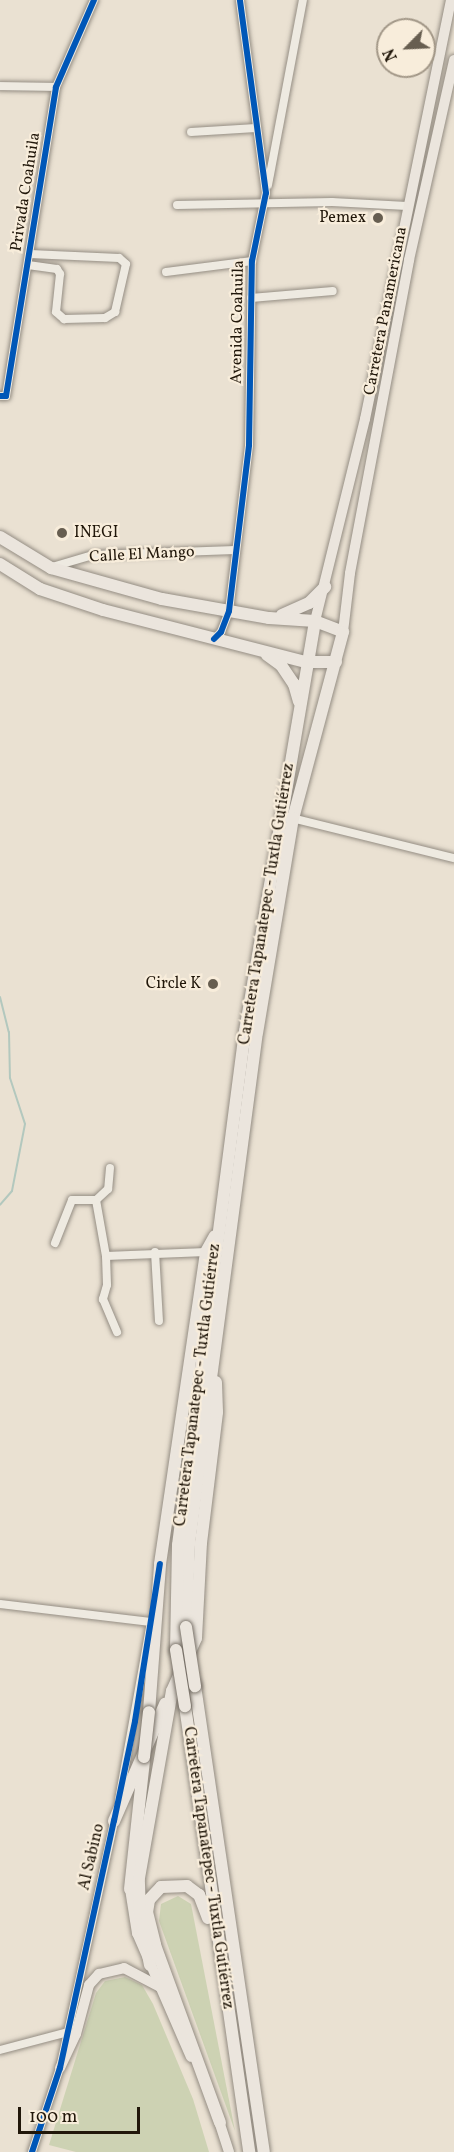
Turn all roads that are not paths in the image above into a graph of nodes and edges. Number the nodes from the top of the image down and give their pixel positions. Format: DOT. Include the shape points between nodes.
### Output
graph roads {
  1 [pos="94,0"];
  2 [pos="240,0"];
  3 [pos="303,0"];
  4 [pos="451,0"];
  5 [pos="454,60"];
  6 [pos="0,86"];
  7 [pos="56,87"];
  8 [pos="256,128"];
  9 [pos="191,132"];
  10 [pos="266,193"];
  11 [pos="263,204"];
  12 [pos="177,205"];
  13 [pos="407,206"];
  14 [pos="30,254"];
  15 [pos="252,261"];
  16 [pos="28,265"];
  17 [pos="166,272"];
  18 [pos="333,291"];
  19 [pos="251,298"];
  20 [pos="3,396"];
  21 [pos="0,537"];
  22 [pos="235,550"];
  23 [pos="0,564"];
  24 [pos="51,568"];
  25 [pos="325,588"];
  26 [pos="229,611"];
  27 [pos="268,618"];
  28 [pos="315,621"];
  29 [pos="343,632"];
  30 [pos="214,639"];
  31 [pos="262,651"];
  32 [pos="306,662"];
  33 [pos="336,662"];
  34 [pos="301,707"];
  35 [pos="288,817"];
  36 [pos="454,858"];
  37 [pos="110,1168"];
  38 [pos="96,1200"];
  39 [pos="218,1230"];
  40 [pos="55,1244"];
  41 [pos="155,1252"];
  42 [pos="206,1252"];
  43 [pos="106,1256"];
  44 [pos="159,1321"];
  45 [pos="117,1332"];
  46 [pos="215,1342"];
  47 [pos="160,1564"];
  48 [pos="0,1604"];
  49 [pos="151,1622"];
  50 [pos="172,1690"];
  51 [pos="114,1821"];
  52 [pos="130,1889"];
  53 [pos="219,1955"];
  54 [pos="150,1965"];
  55 [pos="160,1987"];
  56 [pos="68,2032"];
  57 [pos="0,2050"];
  58 [pos="60,2068"];
  59 [pos="220,2122"];
  60 [pos="32,2152"];
  61 [pos="229,2152"];
  62 [pos="249,2152"];
  63 [pos="264,2152"];
  1 -- 7 [label="street, Privada Coahuila"];
  2 -- 8 [label="street, Avenida Coahuila"];
  3 -- 10 [label="street"];
  4 -- 13 [label="main road, Carretera Panamericana"];
  5 -- 29 [label="main road, Carretera Panamericana" via="409,261 350,573"];
  6 -- 7 [label="street"];
  7 -- 14 [label="street, Privada Coahuila"];
  8 -- 9 [label="street"];
  8 -- 10 [label="street, Avenida Coahuila"];
  10 -- 11 [label="street, Avenida Coahuila"];
  11 -- 12 [label="street"];
  11 -- 13 [label="street"];
  11 -- 15 [label="street, Avenida Coahuila"];
  13 -- 25 [label="main road, Carretera Panamericana" via="365,419"];
  14 -- 16 [label="street, Privada Coahuila"];
  14 -- 16 [label="street" via="119,258 126,264 115,312 105,318 64,320 56,312 60,274 57,269"];
  15 -- 17 [label="street"];
  15 -- 19 [label="street, Avenida Coahuila"];
  16 -- 20 [label="street, Privada Coahuila"];
  18 -- 19 [label="street"];
  19 -- 22 [label="street, Avenida Coahuila" via="249,445"];
  21 -- 24 [label="highway"];
  22 -- 24 [label="street, Calle El Mango" via="93,555"];
  22 -- 26 [label="street, Avenida Coahuila"];
  23 -- 30 [label="highway" via="40,589"];
  24 -- 26 [label="highway" via="162,599"];
  25 -- 27 [label="highway" via="300,609"];
  25 -- 28 [label="main road, Carretera Panamericana"];
  26 -- 27 [label="highway"];
  26 -- 30 [label="street"];
  27 -- 28 [label="highway"];
  28 -- 29 [label="highway"];
  28 -- 32 [label="highway, Carretera Tapanatepec - Tuxtla Gutiérrez"];
  29 -- 33 [label="highway, Carretera Tapanatepec - Tuxtla Gutiérrez"];
  30 -- 31 [label="highway"];
  31 -- 32 [label="highway"];
  31 -- 34 [label="highway" via="280,665 294,684"];
  32 -- 33 [label="highway"];
  32 -- 34 [label="highway, Carretera Tapanatepec - Tuxtla Gutiérrez"];
  33 -- 35 [label="highway, Carretera Tapanatepec - Tuxtla Gutiérrez"];
  34 -- 35 [label="highway, Carretera Tapanatepec - Tuxtla Gutiérrez"];
  35 -- 36 [label="street"];
  35 -- 39 [label="highway, Carretera Tapanatepec - Tuxtla Gutiérrez" via="261,922"];
  35 -- 46 [label="highway, Carretera Tapanatepec - Tuxtla Gutiérrez"];
  37 -- 38 [label="street" via="108,1189"];
  38 -- 40 [label="street" via="72,1200"];
  38 -- 43 [label="street"];
  39 -- 42 [label="highway"];
  39 -- 53 [label="highway, Carretera Tapanatepec - Tuxtla Gutiérrez, bridge" via="178,1545 176,1650"];
  41 -- 42 [label="street"];
  41 -- 43 [label="street"];
  41 -- 44 [label="street"];
  42 -- 47 [label="highway"];
  43 -- 45 [label="street" via="107,1285 103,1299"];
  46 -- 50 [label="highway" via="217,1412 201,1543 196,1638"];
  46 -- 63 [label="highway, Carretera Tapanatepec - Tuxtla Gutiérrez, bridge" via="189,1544 186,1627"];
  47 -- 49 [label="street, Al Sabino"];
  47 -- 52 [label="highway, bridge"];
  48 -- 49 [label="street"];
  49 -- 51 [label="street, Al Sabino"];
  50 -- 51 [label="highway"];
  50 -- 54 [label="highway" via="139,1887"];
  51 -- 56 [label="street, Al Sabino"];
  52 -- 54 [label="main road" via="134,1921"];
  53 -- 59 [label="highway" via="199,1895 178,1884 153,1893 147,1912 155,1945"];
  53 -- 62 [label="highway, Carretera Tapanatepec - Tuxtla Gutiérrez"];
  54 -- 55 [label="main road"];
  55 -- 58 [label="main road" via="124,1968 99,1974 89,1985 76,2034"];
  55 -- 59 [label="main road"];
  56 -- 57 [label="street"];
  56 -- 58 [label="street, Al Sabino"];
  58 -- 60 [label="street, Al Sabino"];
  59 -- 61 [label="main road"];
}
